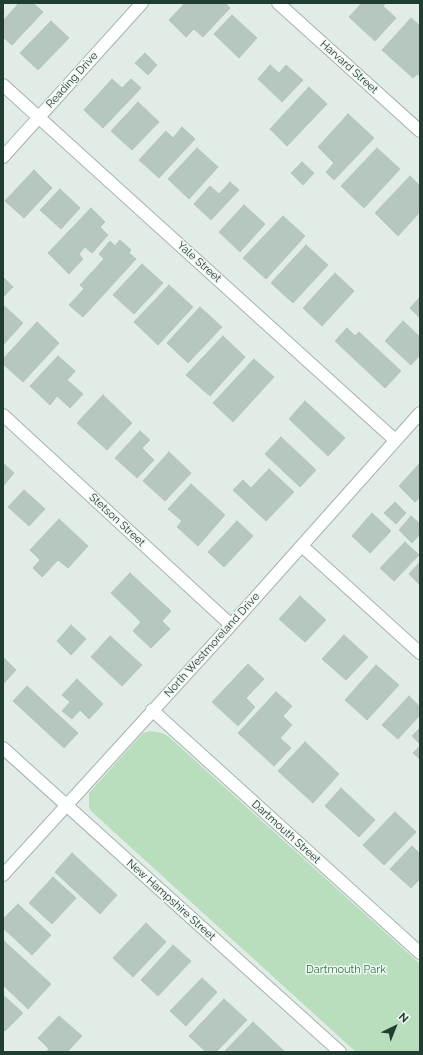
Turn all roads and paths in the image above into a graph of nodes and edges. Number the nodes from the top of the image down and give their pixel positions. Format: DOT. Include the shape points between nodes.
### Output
graph roads {
  1 [pos="142,3"];
  2 [pos="278,3"];
  3 [pos="3,85"];
  4 [pos="39,117"];
  5 [pos="420,132"];
  6 [pos="3,157"];
  7 [pos="420,413"];
  8 [pos="3,415"];
  9 [pos="395,440"];
  10 [pos="302,546"];
  11 [pos="231,625"];
  12 [pos="420,652"];
  13 [pos="152,710"];
  14 [pos="3,748"];
  15 [pos="66,806"];
  16 [pos="3,875"];
  17 [pos="420,953"];
  18 [pos="340,1052"];
  1 -- 4 [label="street, Reading Drive"];
  2 -- 5 [label="street, Harvard Street"];
  3 -- 4 [label="street, Yale Street"];
  4 -- 6 [label="street, Reading Drive"];
  4 -- 9 [label="street, Yale Street"];
  7 -- 9 [label="street, North Westmoreland Drive"];
  8 -- 11 [label="street, Stetson Street"];
  9 -- 10 [label="street, North Westmoreland Drive"];
  10 -- 11 [label="street, North Westmoreland Drive"];
  10 -- 12 [label="street"];
  11 -- 13 [label="street, North Westmoreland Drive"];
  13 -- 15 [label="street, North Westmoreland Drive"];
  13 -- 17 [label="street, Dartmouth Street"];
  14 -- 15 [label="street, New Hampshire Street"];
  15 -- 16 [label="street, North Westmoreland Drive"];
  15 -- 18 [label="street, New Hampshire Street"];
}
